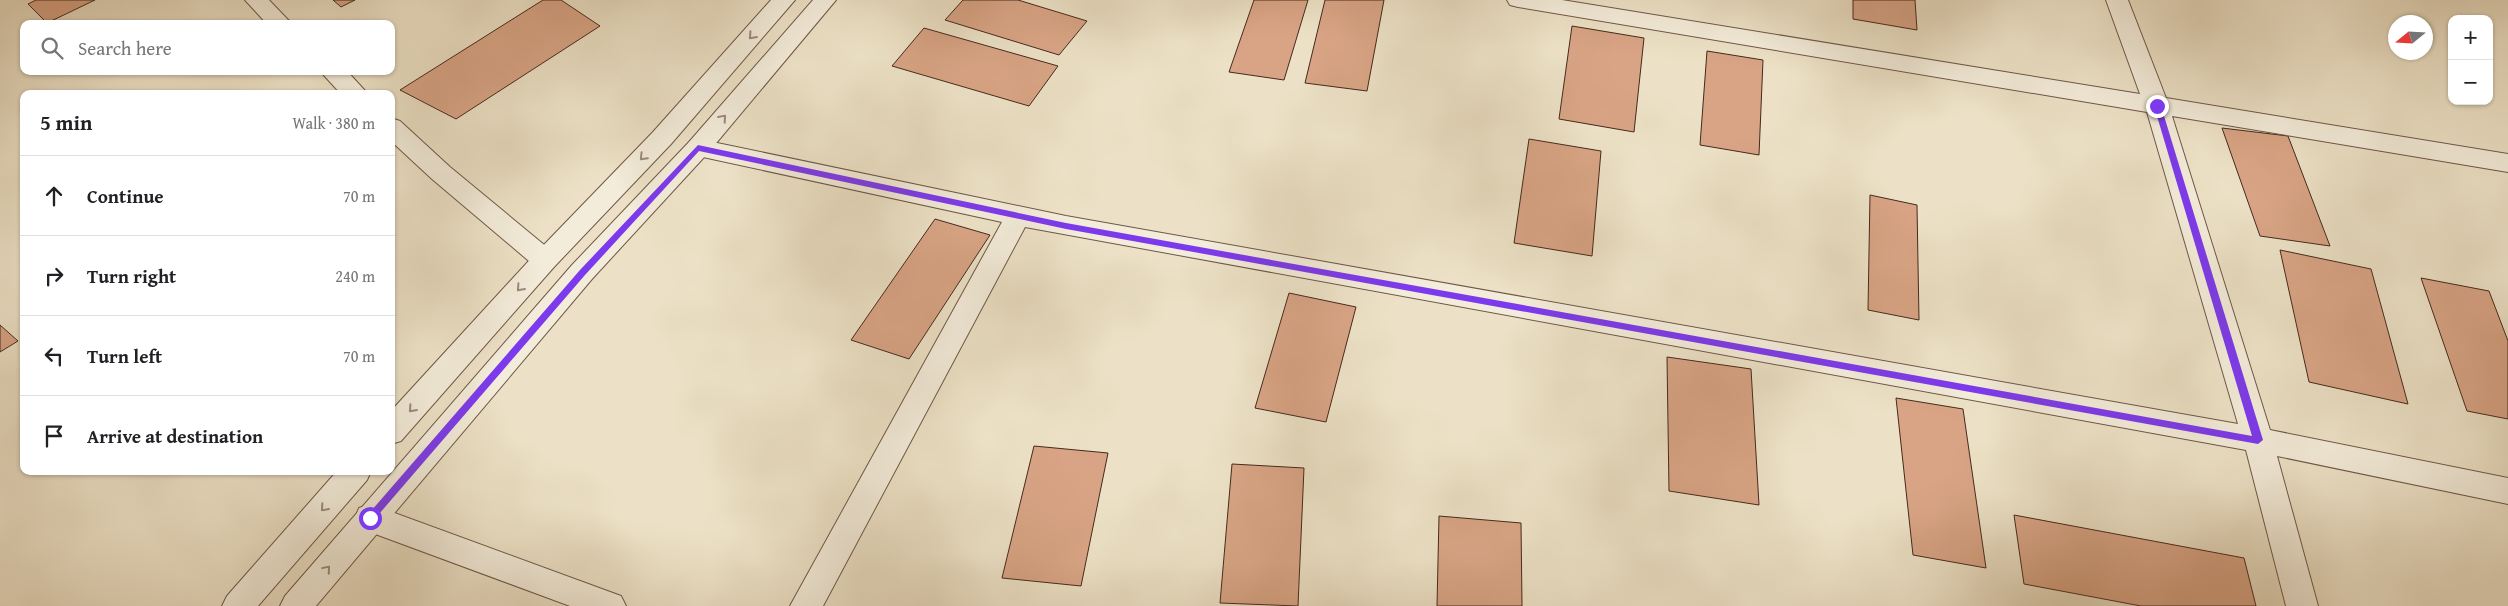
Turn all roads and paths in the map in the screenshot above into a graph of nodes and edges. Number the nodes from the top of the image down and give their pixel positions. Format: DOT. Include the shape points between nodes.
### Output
graph roads {
  1 [pos="256,0"];
  2 [pos="784,0"];
  3 [pos="825,0"];
  4 [pos="1518,0"];
  5 [pos="2117,0"];
  6 [pos="277,20"];
  7 [pos="336,75"];
  8 [pos="352,90"];
  9 [pos="2157,106"];
  10 [pos="395,130"];
  11 [pos="698,148"];
  12 [pos="2508,162"];
  13 [pos="1018,216"];
  14 [pos="545,260"];
  15 [pos="395,428"];
  16 [pos="2258,440"];
  17 [pos="353,475"];
  18 [pos="2508,491"];
  19 [pos="370,518"];
  20 [pos="238,606"];
  21 [pos="296,606"];
  22 [pos="610,606"];
  23 [pos="806,606"];
  24 [pos="2302,606"];
  1 -- 6 [label="street"];
  2 -- 14 [label="street, one-way" via="662,138"];
  11 -- 3 [label="street, one-way"];
  4 -- 9 [label="street"];
  5 -- 9 [label="street"];
  7 -- 8 [label="street"];
  9 -- 12 [label="street"];
  9 -- 16 [label="street"];
  10 -- 14 [label="street"];
  11 -- 13 [label="street"];
  11 -- 19 [label="street" via="582,272"];
  13 -- 16 [label="street"];
  13 -- 23 [label="street"];
  14 -- 15 [label="street, one-way"];
  16 -- 18 [label="street"];
  16 -- 24 [label="street"];
  17 -- 20 [label="street, one-way"];
  21 -- 19 [label="street, one-way"];
  19 -- 22 [label="street"];
}
